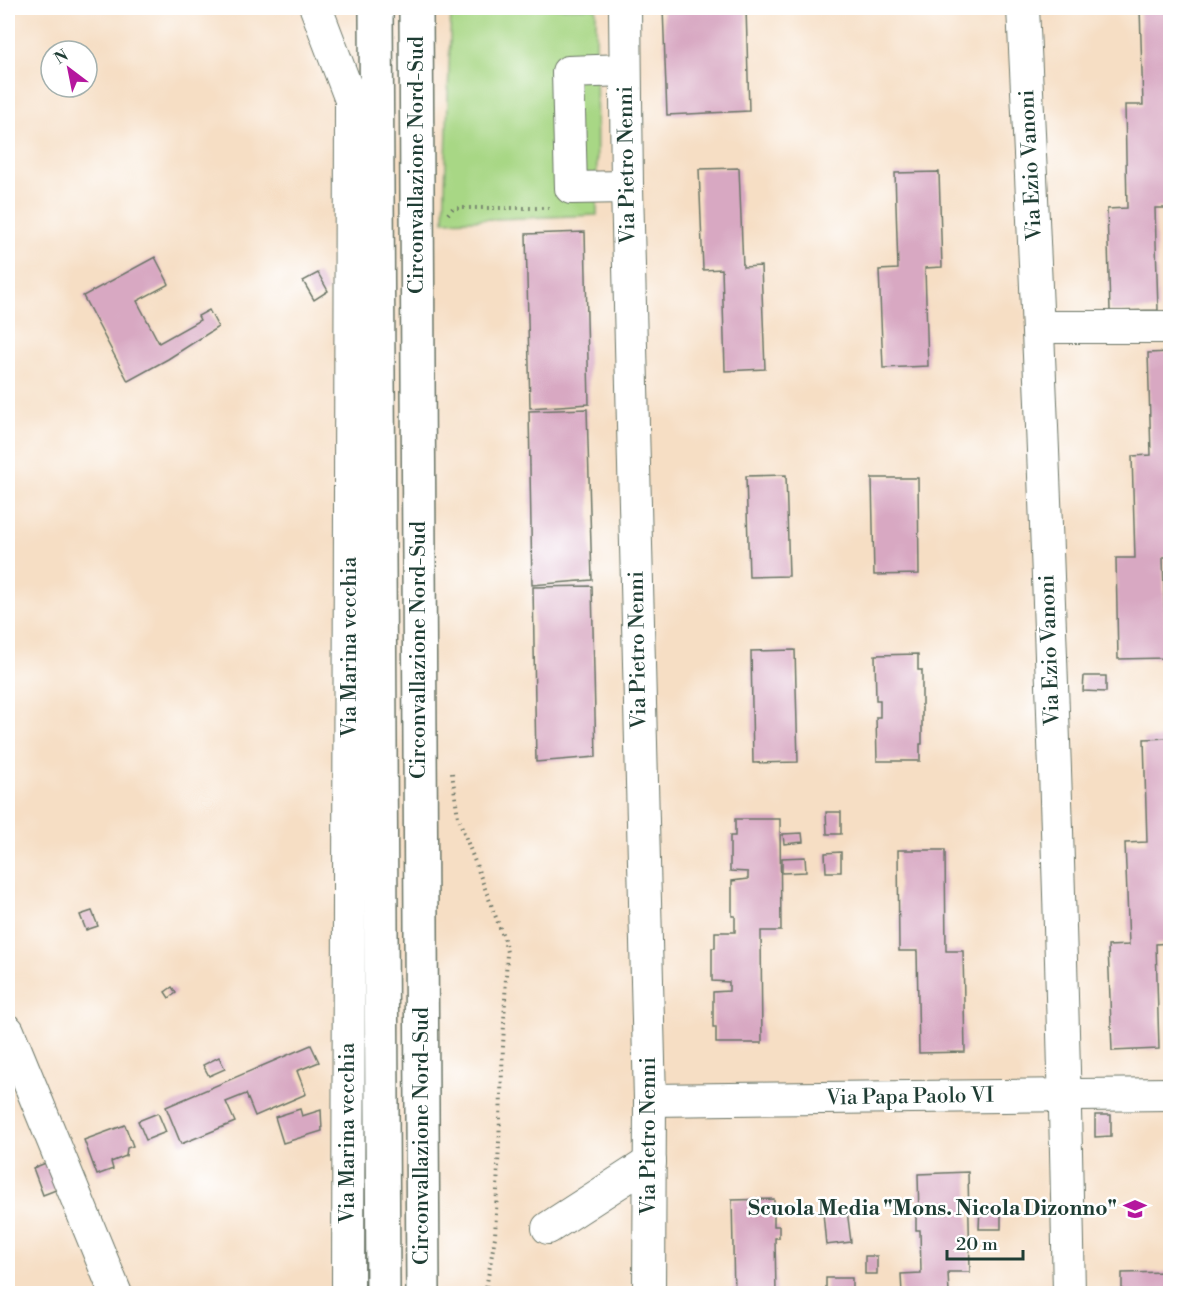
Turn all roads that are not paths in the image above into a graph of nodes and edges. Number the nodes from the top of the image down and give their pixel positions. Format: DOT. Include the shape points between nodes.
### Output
graph roads {
  1 [pos="316,8"];
  2 [pos="376,8"];
  3 [pos="416,8"];
  4 [pos="624,8"];
  5 [pos="1023,8"];
  6 [pos="625,69"];
  7 [pos="627,187"];
  8 [pos="1039,327"];
  9 [pos="1170,327"];
  10 [pos="8,1031"];
  11 [pos="1170,1094"];
  12 [pos="1065,1096"];
  13 [pos="650,1100"];
  14 [pos="650,1162"];
  15 [pos="548,1228"];
  16 [pos="116,1293"];
  17 [pos="348,1293"];
  18 [pos="383,1293"];
  19 [pos="423,1293"];
  20 [pos="649,1293"];
  21 [pos="1069,1293"];
  1 -- 17 [label="street, Via Marina vecchia" via="351,100"];
  2 -- 18 [label="main road, Circonvallazione Nord-Sud"];
  3 -- 19 [label="main road, Circonvallazione Nord-Sud"];
  4 -- 6 [label="street, Via Pietro Nenni"];
  5 -- 8 [label="street, Via Ezio Vanoni"];
  6 -- 7 [label="street, Via Pietro Nenni"];
  6 -- 7 [label="street" via="568,72 571,188"];
  7 -- 13 [label="street, Via Pietro Nenni"];
  8 -- 9 [label="street"];
  8 -- 12 [label="street, Via Ezio Vanoni"];
  10 -- 16 [label="street"];
  11 -- 12 [label="street, Via Papa Paolo VI"];
  12 -- 13 [label="street, Via Papa Paolo VI"];
  12 -- 21 [label="street, Via Ezio Vanoni"];
  13 -- 14 [label="street, Via Pietro Nenni"];
  14 -- 15 [label="street"];
  14 -- 20 [label="street, Via Pietro Nenni"];
}
